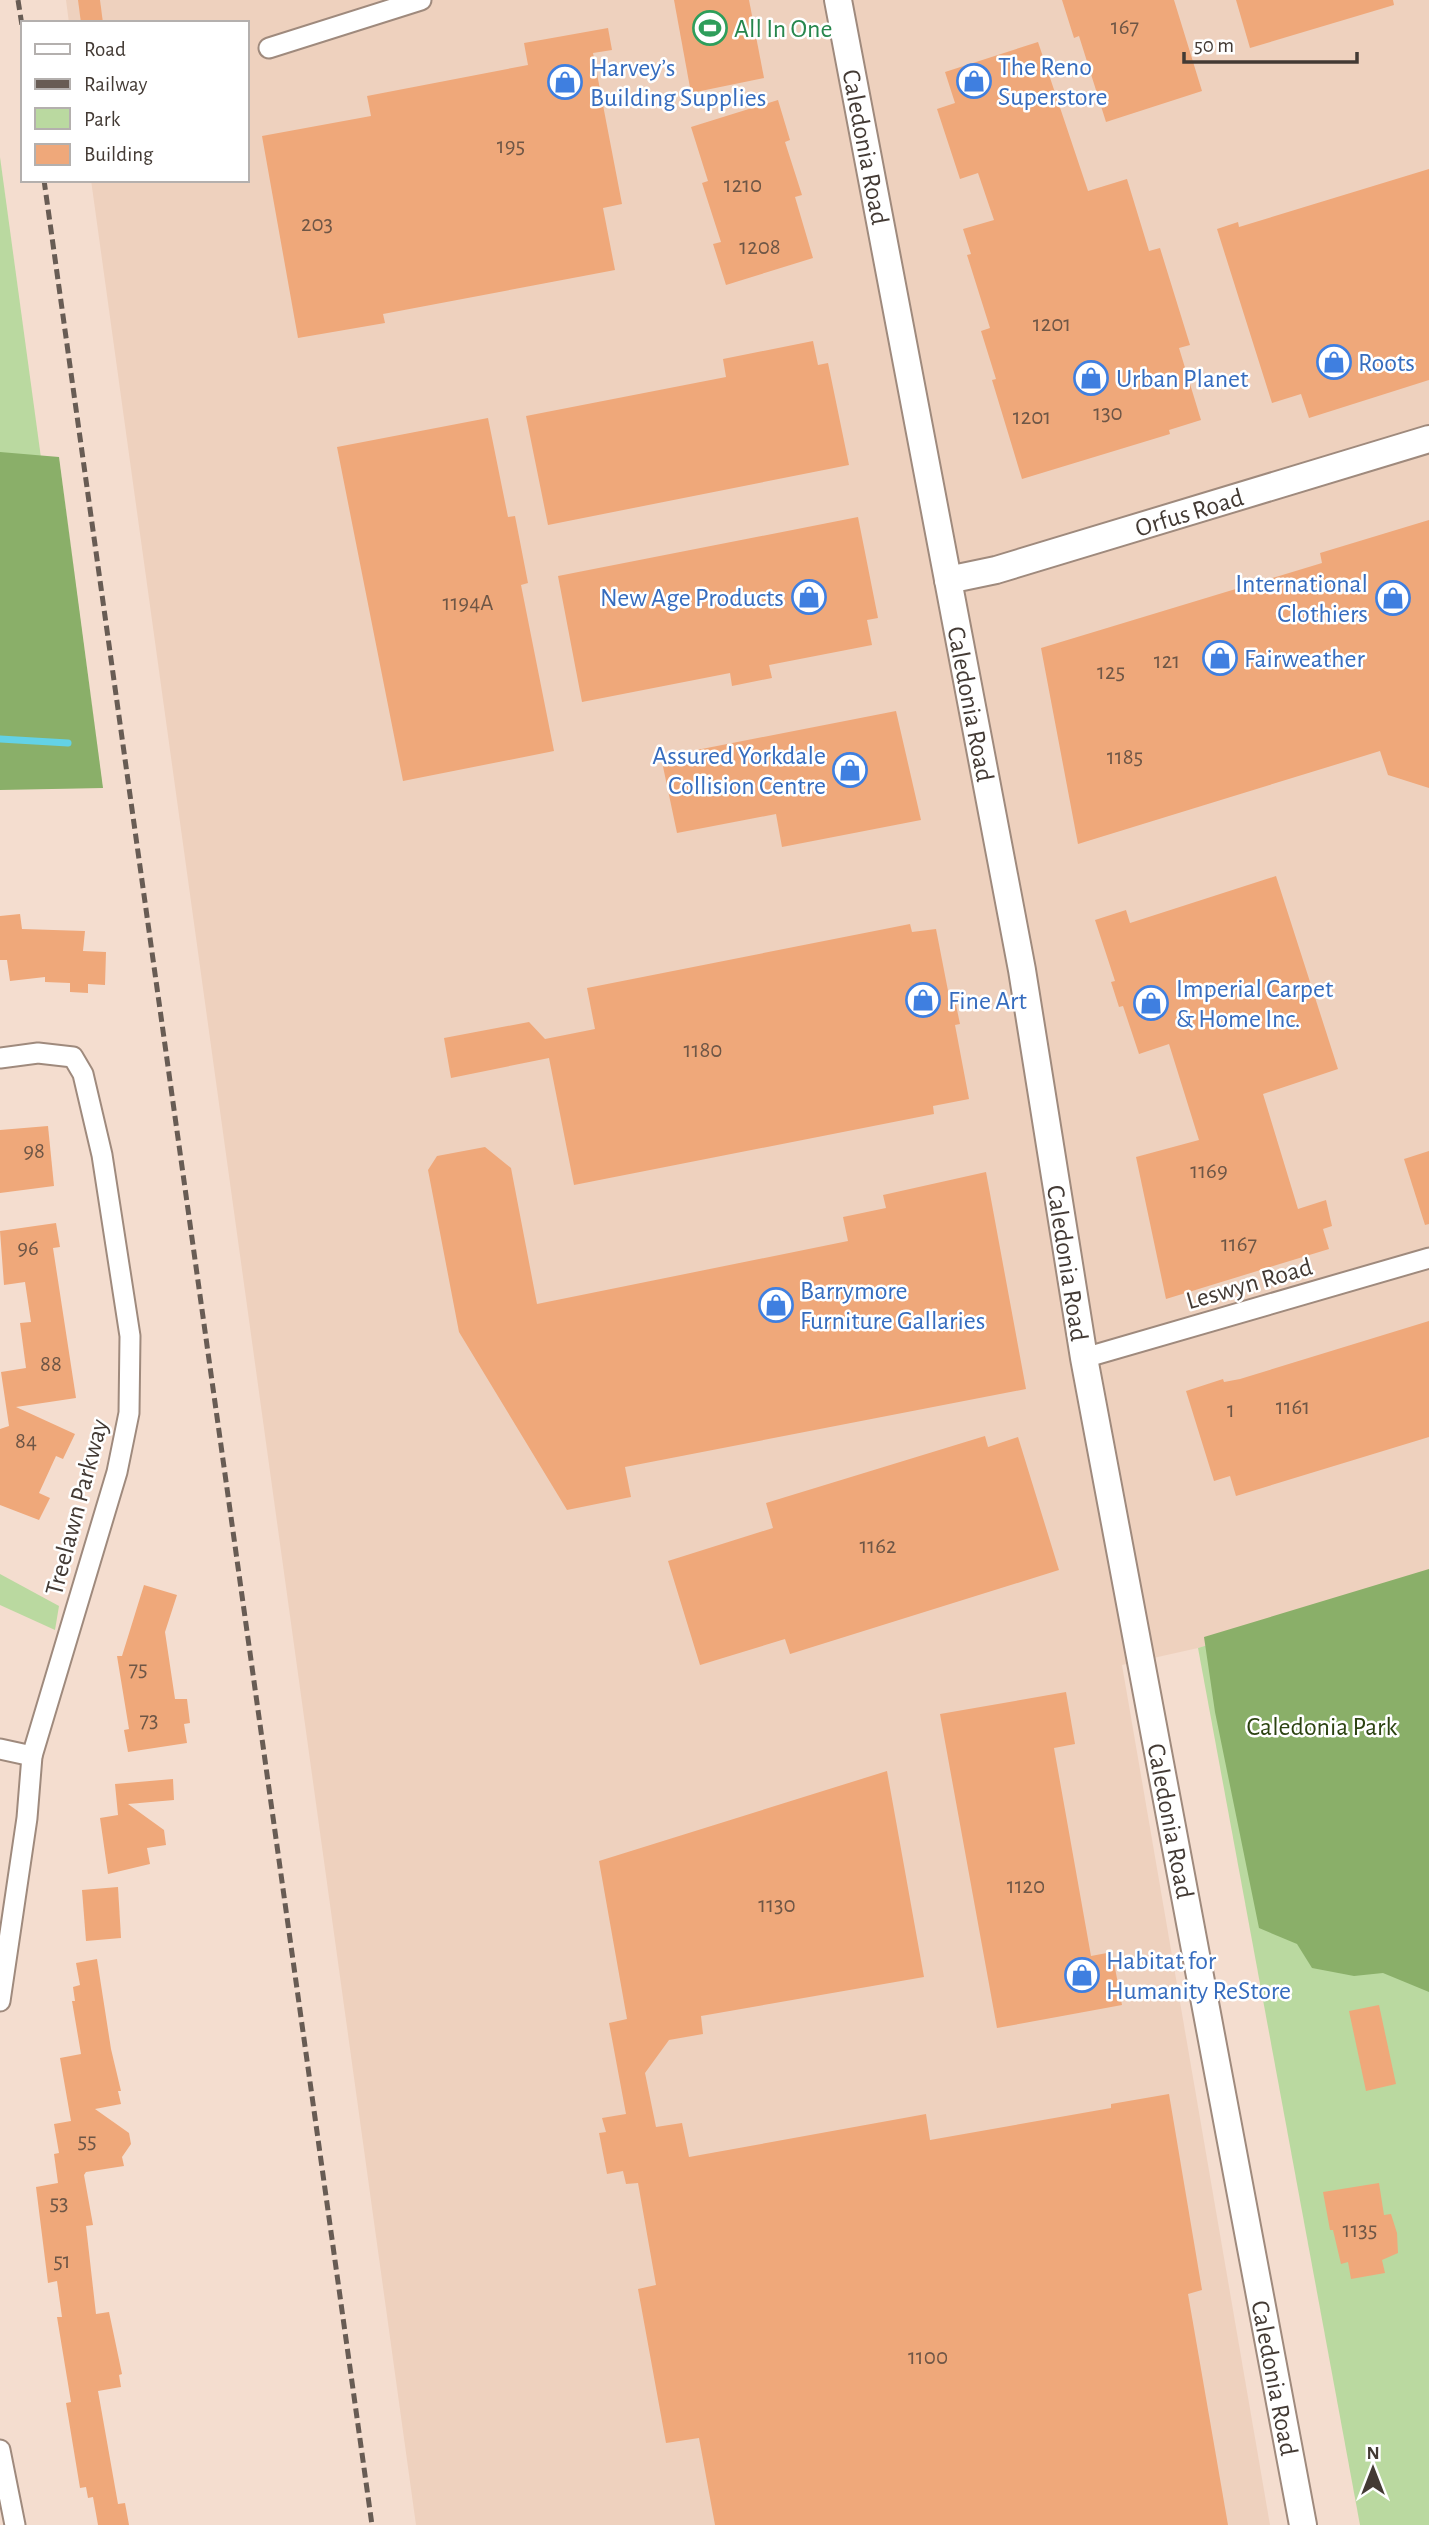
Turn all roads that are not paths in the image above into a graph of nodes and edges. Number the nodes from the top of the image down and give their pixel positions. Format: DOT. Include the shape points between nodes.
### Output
graph roads {
  1 [pos="421,0"];
  2 [pos="838,0"];
  3 [pos="269,48"];
  4 [pos="1429,439"];
  5 [pos="948,580"];
  6 [pos="0,1058"];
  7 [pos="1429,1258"];
  8 [pos="1084,1358"];
  9 [pos="0,1749"];
  10 [pos="32,1756"];
  11 [pos="0,2001"];
  12 [pos="0,2450"];
  13 [pos="15,2525"];
  14 [pos="1303,2525"];
  1 -- 3 [label="street"];
  2 -- 5 [label="street, Caledonia Road"];
  4 -- 5 [label="street, Orfus Road" via="996,570"];
  5 -- 8 [label="street, Caledonia Road" via="1022,970"];
  6 -- 10 [label="street, Treelawn Parkway" via="38,1053 73,1057 83,1074 102,1155 130,1336 129,1413 117,1472"];
  7 -- 8 [label="street, Leswyn Road"];
  8 -- 14 [label="street, Caledonia Road"];
  9 -- 10 [label="street"];
  10 -- 11 [label="street, Treelawn Parkway"];
  12 -- 13 [label="street"];
}
